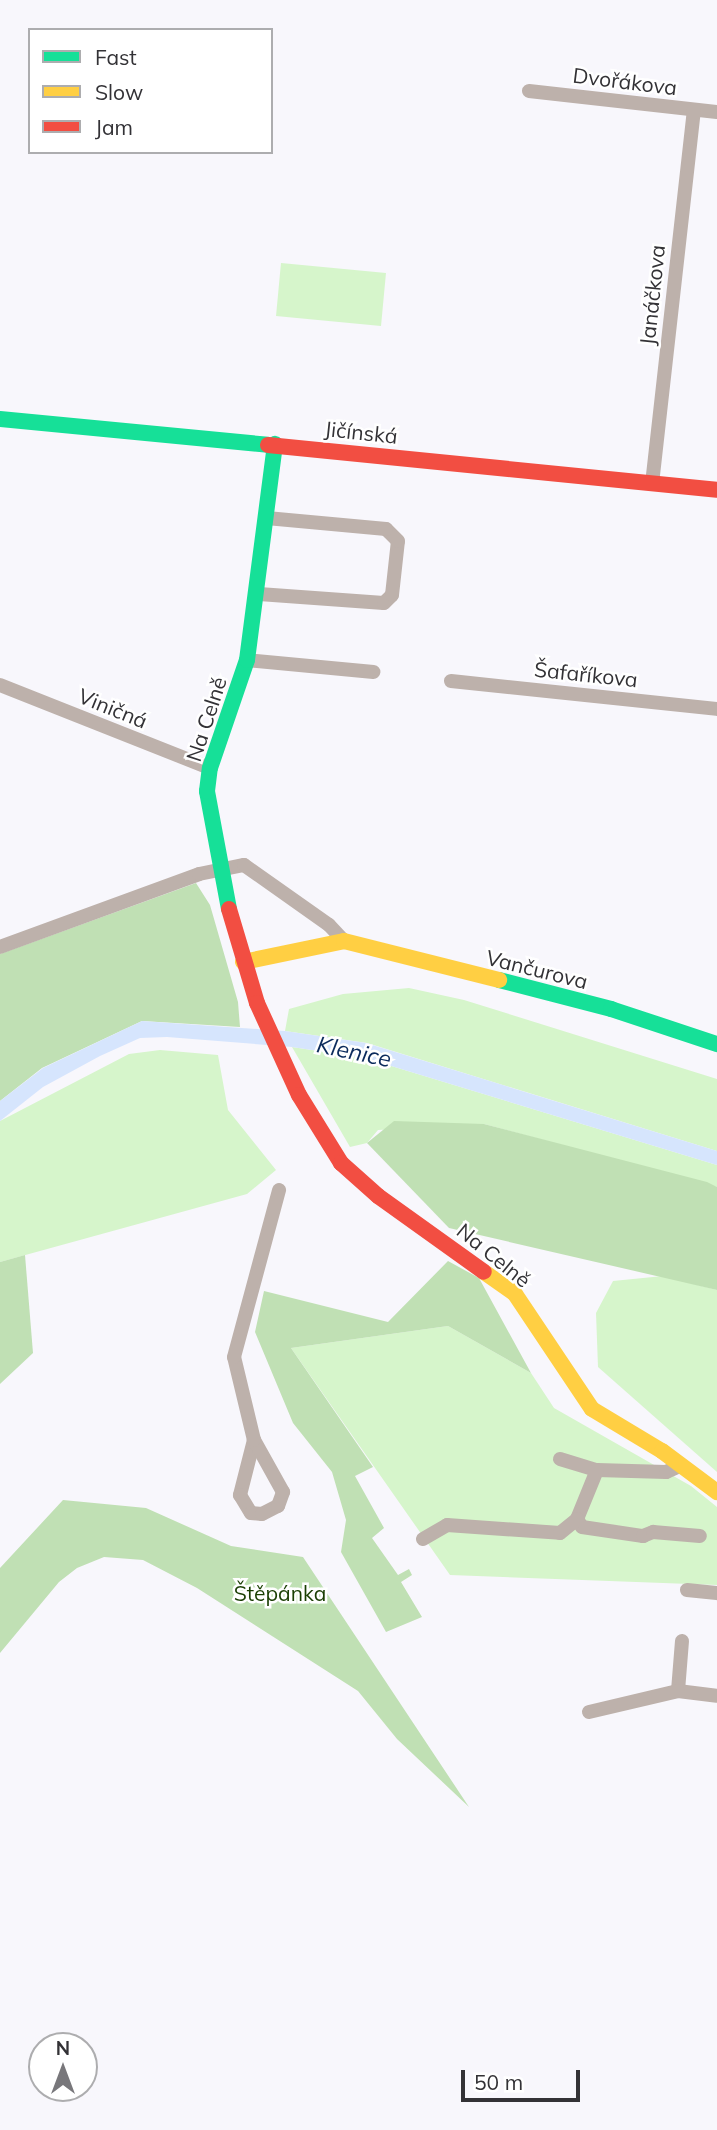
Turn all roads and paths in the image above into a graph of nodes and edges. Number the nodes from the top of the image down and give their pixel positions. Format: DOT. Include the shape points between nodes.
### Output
graph roads {
  1 [pos="529,91"];
  2 [pos="694,110"];
  3 [pos="717,112"];
  4 [pos="0,419"];
  5 [pos="275,444"];
  6 [pos="652,484"];
  7 [pos="717,490"];
  8 [pos="267,518"];
  9 [pos="259,594"];
  10 [pos="247,660"];
  11 [pos="373,672"];
  12 [pos="451,681"];
  13 [pos="0,685"];
  14 [pos="717,709"];
  15 [pos="211,768"];
  16 [pos="219,869"];
  17 [pos="344,941"];
  18 [pos="0,947"];
  19 [pos="243,962"];
  20 [pos="717,1044"];
  21 [pos="279,1190"];
  22 [pos="254,1440"];
  23 [pos="560,1459"];
  24 [pos="682,1465"];
  25 [pos="597,1470"];
  26 [pos="717,1492"];
  27 [pos="577,1519"];
  28 [pos="700,1536"];
  29 [pos="423,1539"];
  30 [pos="687,1590"];
  31 [pos="717,1593"];
  32 [pos="682,1641"];
  33 [pos="678,1690"];
  34 [pos="717,1696"];
  35 [pos="589,1712"];
  1 -- 2 [label="street, Dvořákova"];
  2 -- 3 [label="street, Dvořákova"];
  2 -- 6 [label="street, Janáčkova"];
  4 -- 5 [label="street, Jičínská"];
  5 -- 6 [label="street, Jičínská"];
  5 -- 8 [label="street, Na Celně"];
  6 -- 7 [label="street, Jičínská"];
  8 -- 9 [label="street, Na Celně"];
  8 -- 9 [label="street" via="386,529 398,541 392,595 384,603"];
  9 -- 10 [label="street, Na Celně"];
  10 -- 11 [label="street"];
  10 -- 15 [label="street, Na Celně"];
  12 -- 14 [label="street, Šafaříkova"];
  13 -- 15 [label="street, Viničná"];
  15 -- 16 [label="street, Na Celně" via="208,814"];
  16 -- 17 [label="street, Vančurova" via="244,865 329,925"];
  16 -- 18 [label="street, Vančurova"];
  16 -- 19 [label="street, Na Celně"];
  17 -- 19 [label="street, Vančurova"];
  17 -- 20 [label="street, Vančurova" via="611,1009"];
  19 -- 24 [label="street, Na Celně" via="287,1069 341,1163 378,1196 515,1294 592,1409"];
  21 -- 22 [label="street" via="234,1357"];
  22 -- 22 [label="street" via="240,1495 251,1513 262,1514 278,1506 283,1492"];
  23 -- 25 [label="street"];
  24 -- 25 [label="street" via="666,1472"];
  24 -- 26 [label="street, Na Celně"];
  25 -- 27 [label="street"];
  27 -- 28 [label="street" via="582,1527 639,1535"];
  27 -- 29 [label="street" via="560,1533 447,1525"];
  30 -- 31 [label="street"];
  32 -- 33 [label="street"];
  33 -- 34 [label="street"];
  33 -- 35 [label="street"];
}
